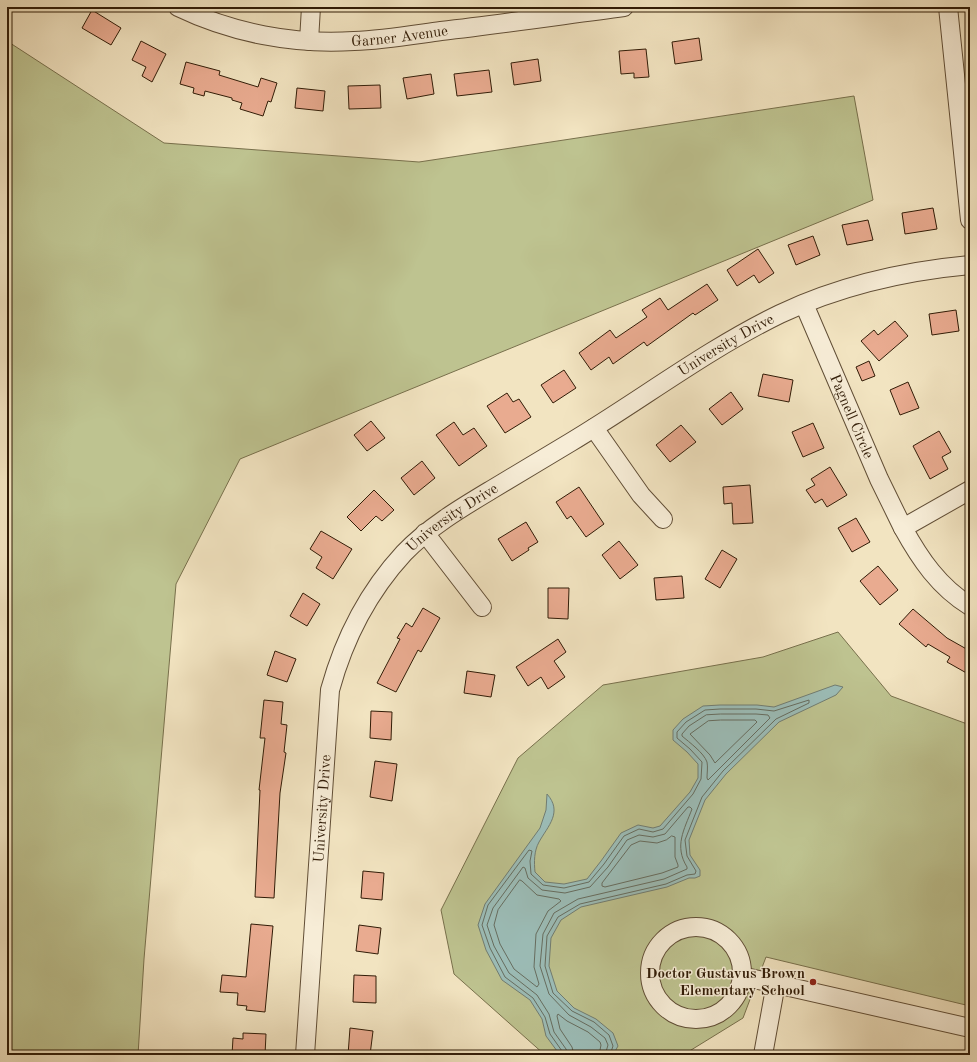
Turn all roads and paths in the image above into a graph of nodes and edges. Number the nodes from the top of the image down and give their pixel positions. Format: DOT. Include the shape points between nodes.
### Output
graph roads {
  1 [pos="178,7"];
  2 [pos="311,7"];
  3 [pos="624,7"];
  4 [pos="948,7"];
  5 [pos="309,41"];
  6 [pos="970,220"];
  7 [pos="970,265"];
  8 [pos="804,304"];
  9 [pos="594,428"];
  10 [pos="970,490"];
  11 [pos="663,519"];
  12 [pos="903,528"];
  13 [pos="425,533"];
  14 [pos="970,606"];
  15 [pos="482,607"];
  16 [pos="741,976"];
  17 [pos="776,983"];
  18 [pos="970,1028"];
  19 [pos="305,1055"];
  20 [pos="763,1055"];
  1 -- 5 [label="street, Garner Avenue" via="252,33"];
  2 -- 5 [label="street"];
  3 -- 5 [label="street, Garner Avenue" via="354,41"];
  4 -- 6 [label="street"];
  7 -- 8 [label="street, University Drive" via="900,274"];
  8 -- 9 [label="street, University Drive" via="780,314 707,355"];
  8 -- 12 [label="street, Pagnell Circle" via="878,479"];
  9 -- 11 [label="street" via="641,496"];
  9 -- 13 [label="street, University Drive" via="455,512"];
  10 -- 12 [label="street"];
  12 -- 14 [label="street, Pagnell Circle" via="932,573 946,589"];
  13 -- 15 [label="street"];
  13 -- 19 [label="street, University Drive" via="405,552 364,606 347,641 330,690"];
  16 -- 16 [label="street" via="739,956 734,947 719,934 700,927 679,930 670,935 656,950 650,969 652,984 658,998 673,1012 692,1018 712,1016 721,1011 735,996 740,987"];
  16 -- 17 [label="street"];
  17 -- 18 [label="street"];
  17 -- 20 [label="street"];
}
